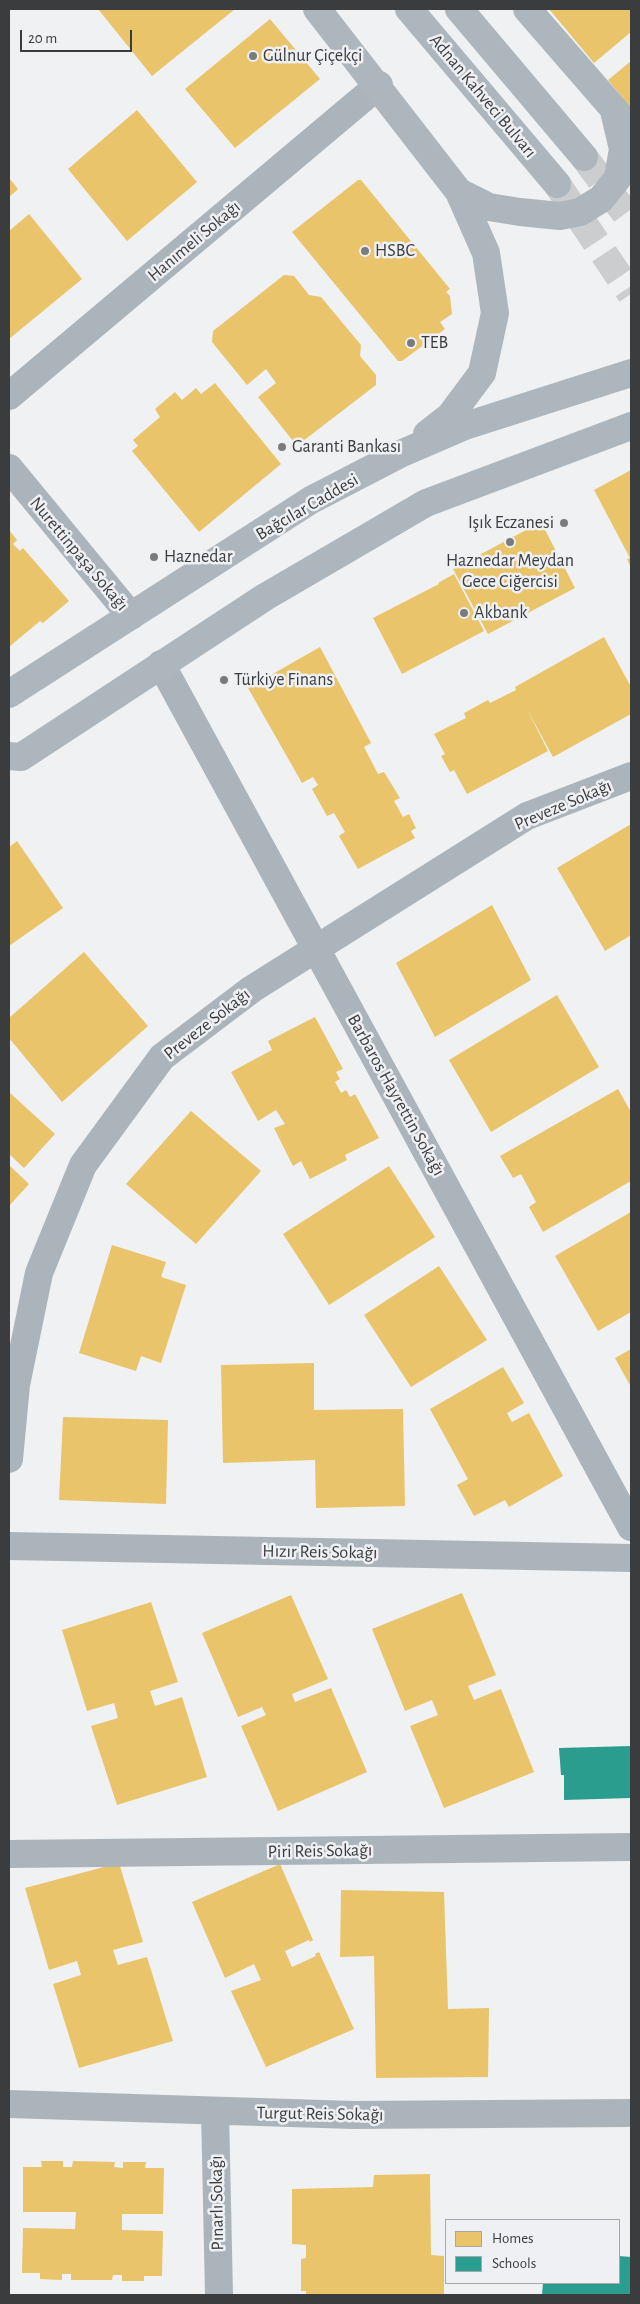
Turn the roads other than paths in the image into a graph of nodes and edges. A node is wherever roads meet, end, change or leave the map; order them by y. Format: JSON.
{"nodes":[{"id":1,"x":317,"y":9,"type":"edge"},
{"id":2,"x":409,"y":9,"type":"edge"},
{"id":3,"x":459,"y":9,"type":"edge"},
{"id":4,"x":527,"y":9,"type":"edge"},
{"id":5,"x":378,"y":85,"type":"junction"},
{"id":6,"x":623,"y":120,"type":"edge"},
{"id":7,"x":584,"y":156,"type":"tunnel mouth"},
{"id":8,"x":557,"y":184,"type":"tunnel mouth"},
{"id":9,"x":459,"y":192,"type":"junction"},
{"id":10,"x":631,"y":373,"type":"edge"},
{"id":11,"x":9,"y":396,"type":"edge"},
{"id":12,"x":631,"y":426,"type":"edge"},
{"id":13,"x":400,"y":454,"type":"junction"},
{"id":14,"x":9,"y":468,"type":"edge"},
{"id":15,"x":131,"y":616,"type":"junction"},
{"id":16,"x":161,"y":664,"type":"junction"},
{"id":17,"x":9,"y":694,"type":"edge"},
{"id":18,"x":13,"y":760,"type":"edge"},
{"id":19,"x":631,"y":776,"type":"edge"},
{"id":20,"x":317,"y":948,"type":"junction"},
{"id":21,"x":9,"y":1459,"type":"edge"},
{"id":22,"x":631,"y":1527,"type":"edge"},
{"id":23,"x":9,"y":1546,"type":"edge"},
{"id":24,"x":631,"y":1558,"type":"edge"},
{"id":25,"x":631,"y":1847,"type":"edge"},
{"id":26,"x":9,"y":1854,"type":"edge"},
{"id":27,"x":9,"y":2104,"type":"edge"},
{"id":28,"x":215,"y":2111,"type":"junction"},
{"id":29,"x":631,"y":2114,"type":"edge"},
{"id":30,"x":219,"y":2295,"type":"edge"}],
"edges":[{"from":1,"to":5,"type":"main road"},
{"from":2,"to":8,"type":"main road","name":"Adnan Kahveci Bulvarı"},
{"from":3,"to":7,"type":"main road"},
{"from":4,"to":6,"type":"main road"},
{"from":5,"to":9,"type":"main road"},
{"from":5,"to":11,"type":"street","name":"Hanımeli Sokağı"},
{"from":6,"to":9,"type":"main road"},
{"from":9,"to":13,"type":"main road"},
{"from":10,"to":13,"type":"main road","name":"Bağcılar Caddesi"},
{"from":12,"to":16,"type":"main road"},
{"from":13,"to":15,"type":"main road","name":"Bağcılar Caddesi"},
{"from":14,"to":15,"type":"street","name":"Nurettinpaşa Sokağı"},
{"from":15,"to":17,"type":"main road","name":"Bağcılar Caddesi"},
{"from":16,"to":18,"type":"main road"},
{"from":16,"to":20,"type":"street","name":"Barbaros Hayrettin Sokağı"},
{"from":19,"to":20,"type":"street","name":"Preveze Sokağı"},
{"from":20,"to":21,"type":"street","name":"Preveze Sokağı"},
{"from":20,"to":22,"type":"street","name":"Barbaros Hayrettin Sokağı"},
{"from":23,"to":24,"type":"street","name":"Hızır Reis Sokağı"},
{"from":25,"to":26,"type":"street","name":"Piri Reis Sokağı"},
{"from":27,"to":28,"type":"street","name":"Turgut Reis Sokağı"},
{"from":28,"to":29,"type":"street","name":"Turgut Reis Sokağı"},
{"from":28,"to":30,"type":"street","name":"Pınarlı Sokağı"}]}
